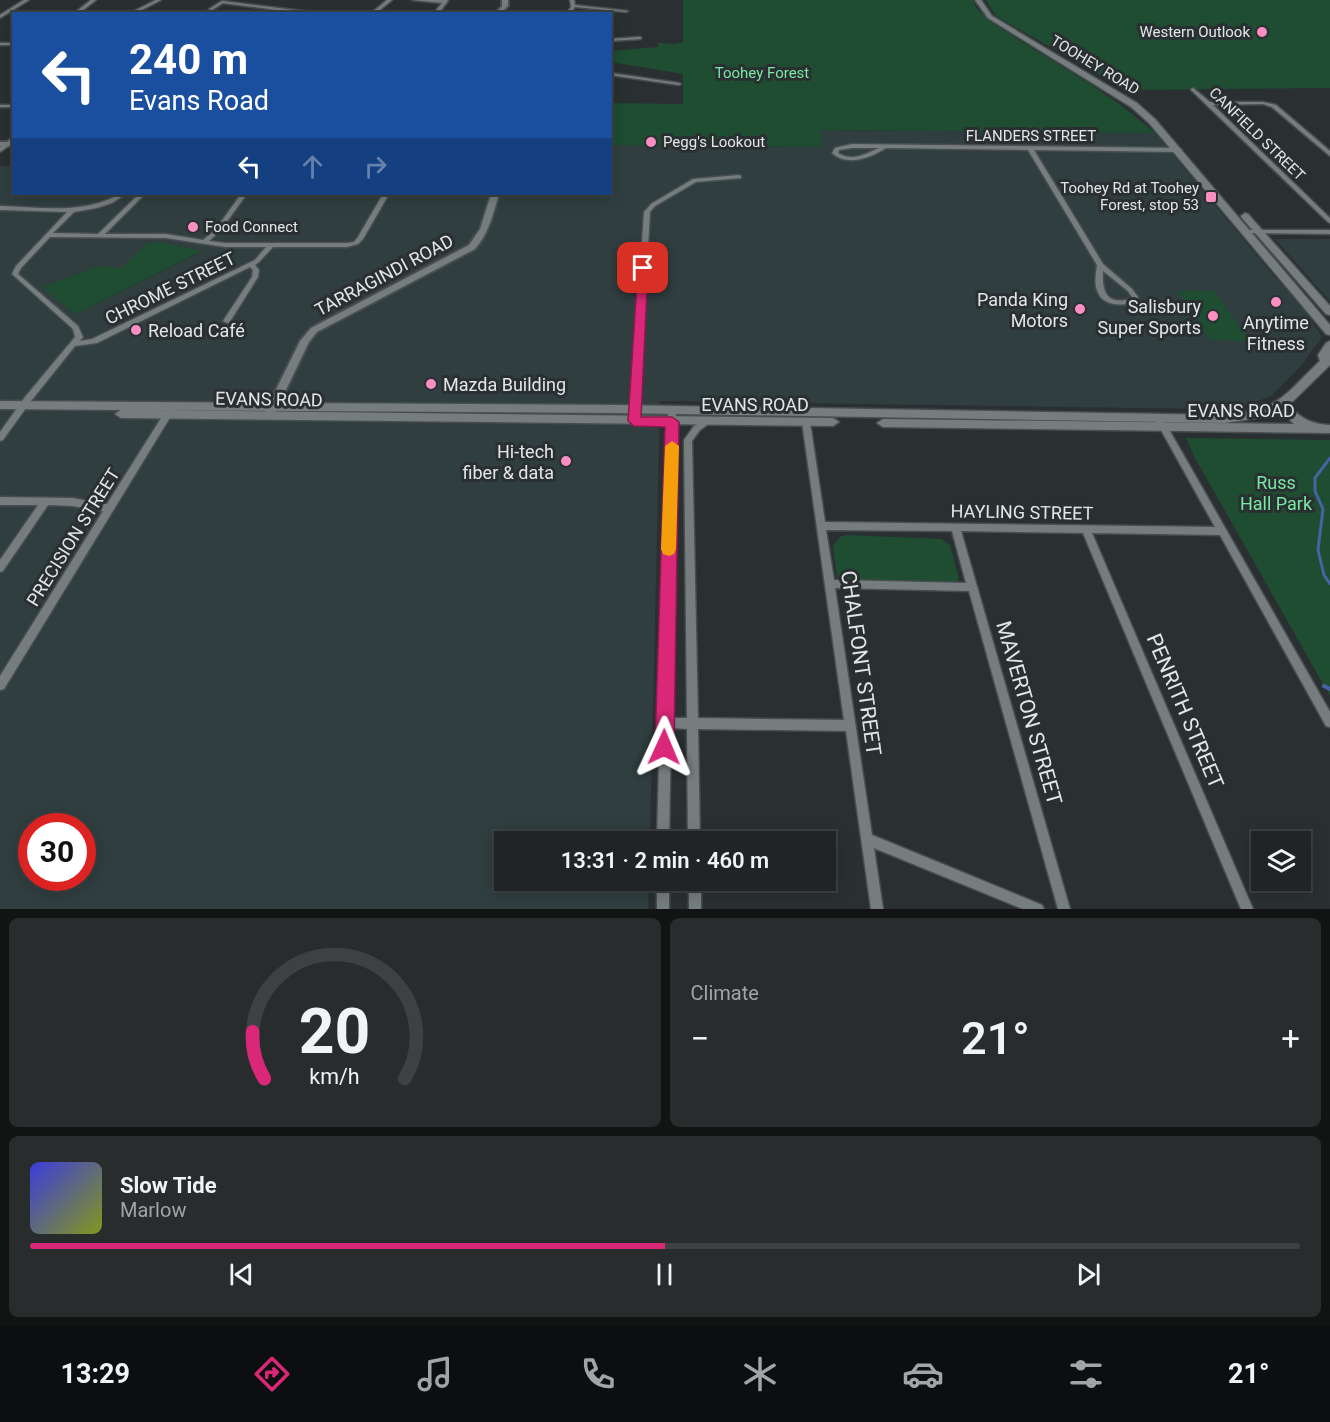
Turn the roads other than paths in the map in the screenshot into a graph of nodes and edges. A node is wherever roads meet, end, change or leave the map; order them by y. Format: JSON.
{"nodes":[{"id":1,"x":27,"y":0,"type":"edge"},
{"id":2,"x":94,"y":0,"type":"edge"},
{"id":3,"x":159,"y":0,"type":"edge"},
{"id":4,"x":390,"y":0,"type":"edge"},
{"id":5,"x":414,"y":0,"type":"edge"},
{"id":6,"x":572,"y":0,"type":"edge"},
{"id":7,"x":978,"y":0,"type":"edge"},
{"id":8,"x":221,"y":1,"type":"edge"},
{"id":9,"x":446,"y":1,"type":"edge"},
{"id":10,"x":573,"y":6,"type":"junction"},
{"id":11,"x":211,"y":9,"type":"dead end"},
{"id":12,"x":626,"y":11,"type":"dead end"},
{"id":13,"x":78,"y":12,"type":"edge"},
{"id":14,"x":134,"y":12,"type":"edge"},
{"id":15,"x":305,"y":12,"type":"edge"},
{"id":16,"x":375,"y":12,"type":"edge"},
{"id":17,"x":569,"y":12,"type":"edge"},
{"id":18,"x":0,"y":17,"type":"edge"},
{"id":19,"x":639,"y":38,"type":"dead end"},
{"id":20,"x":612,"y":40,"type":"edge"},
{"id":21,"x":612,"y":76,"type":"edge"},
{"id":22,"x":679,"y":86,"type":"dead end"},
{"id":23,"x":1194,"y":89,"type":"dead end"},
{"id":24,"x":1209,"y":104,"type":"junction"},
{"id":25,"x":7,"y":144,"type":"edge"},
{"id":26,"x":883,"y":148,"type":"junction"},
{"id":27,"x":1030,"y":148,"type":"junction"},
{"id":28,"x":0,"y":150,"type":"edge"},
{"id":29,"x":1179,"y":150,"type":"junction"},
{"id":30,"x":1330,"y":154,"type":"edge"},
{"id":31,"x":1190,"y":163,"type":"junction"},
{"id":32,"x":739,"y":177,"type":"dead end"},
{"id":33,"x":121,"y":195,"type":"edge"},
{"id":34,"x":141,"y":195,"type":"edge"},
{"id":35,"x":243,"y":195,"type":"edge"},
{"id":36,"x":385,"y":195,"type":"edge"},
{"id":37,"x":495,"y":195,"type":"edge"},
{"id":38,"x":0,"y":208,"type":"edge"},
{"id":39,"x":73,"y":209,"type":"junction"},
{"id":40,"x":1330,"y":221,"type":"edge"},
{"id":41,"x":1248,"y":232,"type":"junction"},
{"id":42,"x":1259,"y":232,"type":"junction"},
{"id":43,"x":1330,"y":232,"type":"edge"},
{"id":44,"x":48,"y":235,"type":"junction"},
{"id":45,"x":99,"y":236,"type":"junction"},
{"id":46,"x":205,"y":242,"type":"junction"},
{"id":47,"x":271,"y":245,"type":"junction"},
{"id":48,"x":251,"y":264,"type":"junction"},
{"id":49,"x":1100,"y":266,"type":"junction"},
{"id":50,"x":1330,"y":312,"type":"edge"},
{"id":51,"x":227,"y":321,"type":"dead end"},
{"id":52,"x":1330,"y":332,"type":"edge"},
{"id":53,"x":74,"y":344,"type":"junction"},
{"id":54,"x":1330,"y":345,"type":"edge"},
{"id":55,"x":1328,"y":359,"type":"edge"},
{"id":56,"x":0,"y":405,"type":"edge"},
{"id":57,"x":1283,"y":406,"type":"junction"},
{"id":58,"x":21,"y":409,"type":"junction"},
{"id":59,"x":170,"y":411,"type":"junction"},
{"id":60,"x":270,"y":412,"type":"junction"},
{"id":61,"x":0,"y":413,"type":"edge"},
{"id":62,"x":634,"y":415,"type":"junction"},
{"id":63,"x":672,"y":416,"type":"junction"},
{"id":64,"x":706,"y":422,"type":"junction"},
{"id":65,"x":806,"y":422,"type":"junction"},
{"id":66,"x":1161,"y":423,"type":"junction"},
{"id":67,"x":1313,"y":429,"type":"junction"},
{"id":68,"x":1330,"y":429,"type":"edge"},
{"id":69,"x":0,"y":438,"type":"edge"},
{"id":70,"x":0,"y":501,"type":"edge"},
{"id":71,"x":45,"y":502,"type":"junction"},
{"id":72,"x":110,"y":508,"type":"junction"},
{"id":73,"x":822,"y":526,"type":"junction"},
{"id":74,"x":955,"y":527,"type":"junction"},
{"id":75,"x":1086,"y":528,"type":"junction"},
{"id":76,"x":1222,"y":531,"type":"junction"},
{"id":77,"x":0,"y":568,"type":"edge"},
{"id":78,"x":830,"y":584,"type":"junction"},
{"id":79,"x":973,"y":587,"type":"junction"},
{"id":80,"x":0,"y":685,"type":"edge"},
{"id":81,"x":1330,"y":722,"type":"edge"},
{"id":82,"x":665,"y":723,"type":"junction"},
{"id":83,"x":693,"y":724,"type":"junction"},
{"id":84,"x":851,"y":726,"type":"junction"},
{"id":85,"x":663,"y":831,"type":"edge"},
{"id":86,"x":694,"y":831,"type":"edge"},
{"id":87,"x":867,"y":839,"type":"junction"},
{"id":88,"x":663,"y":891,"type":"edge"},
{"id":89,"x":695,"y":891,"type":"edge"},
{"id":90,"x":663,"y":909,"type":"edge"},
{"id":91,"x":695,"y":909,"type":"edge"},
{"id":92,"x":877,"y":909,"type":"edge"},
{"id":93,"x":1038,"y":909,"type":"edge"},
{"id":94,"x":1064,"y":909,"type":"edge"},
{"id":95,"x":1247,"y":909,"type":"edge"}],
"edges":[{"from":1,"to":18,"type":"street"},
{"from":2,"to":13,"type":"street"},
{"from":3,"to":14,"type":"street"},
{"from":4,"to":16,"type":"street"},
{"from":5,"to":9,"type":"street"},
{"from":6,"to":10,"type":"street"},
{"from":7,"to":29,"type":"main road","name":"TOOHEY ROAD"},
{"from":8,"to":11,"type":"street"},
{"from":8,"to":15,"type":"street"},
{"from":10,"to":12,"type":"street"},
{"from":10,"to":17,"type":"street"},
{"from":19,"to":20,"type":"street"},
{"from":21,"to":22,"type":"street"},
{"from":23,"to":24,"type":"street","name":"CANFIELD STREET"},
{"from":24,"to":30,"type":"street"},
{"from":24,"to":40,"type":"street","name":"CANFIELD STREET"},
{"from":25,"to":28,"type":"street"},
{"from":26,"to":26,"type":"street","name":"FLANDERS STREET"},
{"from":26,"to":27,"type":"street","name":"FLANDERS STREET"},
{"from":27,"to":29,"type":"street","name":"FLANDERS STREET"},
{"from":27,"to":49,"type":"street"},
{"from":29,"to":31,"type":"main road","name":"TOOHEY ROAD"},
{"from":31,"to":41,"type":"main road","name":"TOOHEY ROAD"},
{"from":31,"to":42,"type":"main road","name":"TOOHEY ROAD"},
{"from":32,"to":62,"type":"street"},
{"from":33,"to":39,"type":"street"},
{"from":34,"to":45,"type":"street"},
{"from":35,"to":46,"type":"street"},
{"from":36,"to":47,"type":"street"},
{"from":37,"to":60,"type":"street","name":"TARRAGINDI ROAD"},
{"from":38,"to":39,"type":"street"},
{"from":39,"to":44,"type":"street"},
{"from":41,"to":42,"type":"street"},
{"from":41,"to":52,"type":"main road","name":"TOOHEY ROAD"},
{"from":42,"to":43,"type":"street"},
{"from":42,"to":50,"type":"main road","name":"TOOHEY ROAD"},
{"from":44,"to":45,"type":"street"},
{"from":44,"to":53,"type":"street"},
{"from":45,"to":46,"type":"street"},
{"from":46,"to":47,"type":"street"},
{"from":47,"to":48,"type":"street","name":"CHROME STREET"},
{"from":48,"to":51,"type":"street"},
{"from":48,"to":53,"type":"street","name":"CHROME STREET"},
{"from":49,"to":49,"type":"street"},
{"from":53,"to":58,"type":"street"},
{"from":54,"to":55,"type":"main road"},
{"from":55,"to":57,"type":"main road"},
{"from":56,"to":58,"type":"main road","name":"EVANS ROAD"},
{"from":57,"to":66,"type":"main road","name":"EVANS ROAD"},
{"from":57,"to":67,"type":"main road"},
{"from":58,"to":59,"type":"main road","name":"EVANS ROAD"},
{"from":58,"to":61,"type":"main road","name":"EVANS ROAD"},
{"from":58,"to":69,"type":"street"},
{"from":59,"to":60,"type":"main road","name":"EVANS ROAD"},
{"from":59,"to":72,"type":"street","name":"PRECISION STREET"},
{"from":60,"to":62,"type":"main road","name":"EVANS ROAD"},
{"from":62,"to":63,"type":"main road","name":"EVANS ROAD"},
{"from":63,"to":64,"type":"main road","name":"EVANS ROAD"},
{"from":63,"to":66,"type":"main road","name":"EVANS ROAD"},
{"from":63,"to":82,"type":"street"},
{"from":64,"to":65,"type":"main road","name":"EVANS ROAD"},
{"from":64,"to":83,"type":"street"},
{"from":65,"to":66,"type":"main road","name":"EVANS ROAD"},
{"from":65,"to":73,"type":"street","name":"CHALFONT STREET"},
{"from":66,"to":67,"type":"main road","name":"EVANS ROAD"},
{"from":66,"to":76,"type":"street"},
{"from":67,"to":68,"type":"main road","name":"EVANS ROAD"},
{"from":70,"to":71,"type":"street"},
{"from":71,"to":72,"type":"street"},
{"from":71,"to":77,"type":"street"},
{"from":72,"to":80,"type":"street","name":"PRECISION STREET"},
{"from":73,"to":74,"type":"street","name":"HAYLING STREET"},
{"from":73,"to":78,"type":"street","name":"CHALFONT STREET"},
{"from":74,"to":75,"type":"street","name":"HAYLING STREET"},
{"from":74,"to":79,"type":"street","name":"MAVERTON STREET"},
{"from":75,"to":76,"type":"street","name":"HAYLING STREET"},
{"from":75,"to":95,"type":"street","name":"PENRITH STREET"},
{"from":76,"to":81,"type":"street"},
{"from":78,"to":79,"type":"street"},
{"from":78,"to":84,"type":"street","name":"CHALFONT STREET"},
{"from":79,"to":94,"type":"street","name":"MAVERTON STREET"},
{"from":82,"to":83,"type":"street"},
{"from":82,"to":85,"type":"street"},
{"from":83,"to":84,"type":"street"},
{"from":83,"to":86,"type":"street"},
{"from":84,"to":87,"type":"street","name":"CHALFONT STREET"},
{"from":87,"to":92,"type":"street","name":"CHALFONT STREET"},
{"from":87,"to":93,"type":"street"},
{"from":88,"to":90,"type":"street"},
{"from":89,"to":91,"type":"street"}]}
